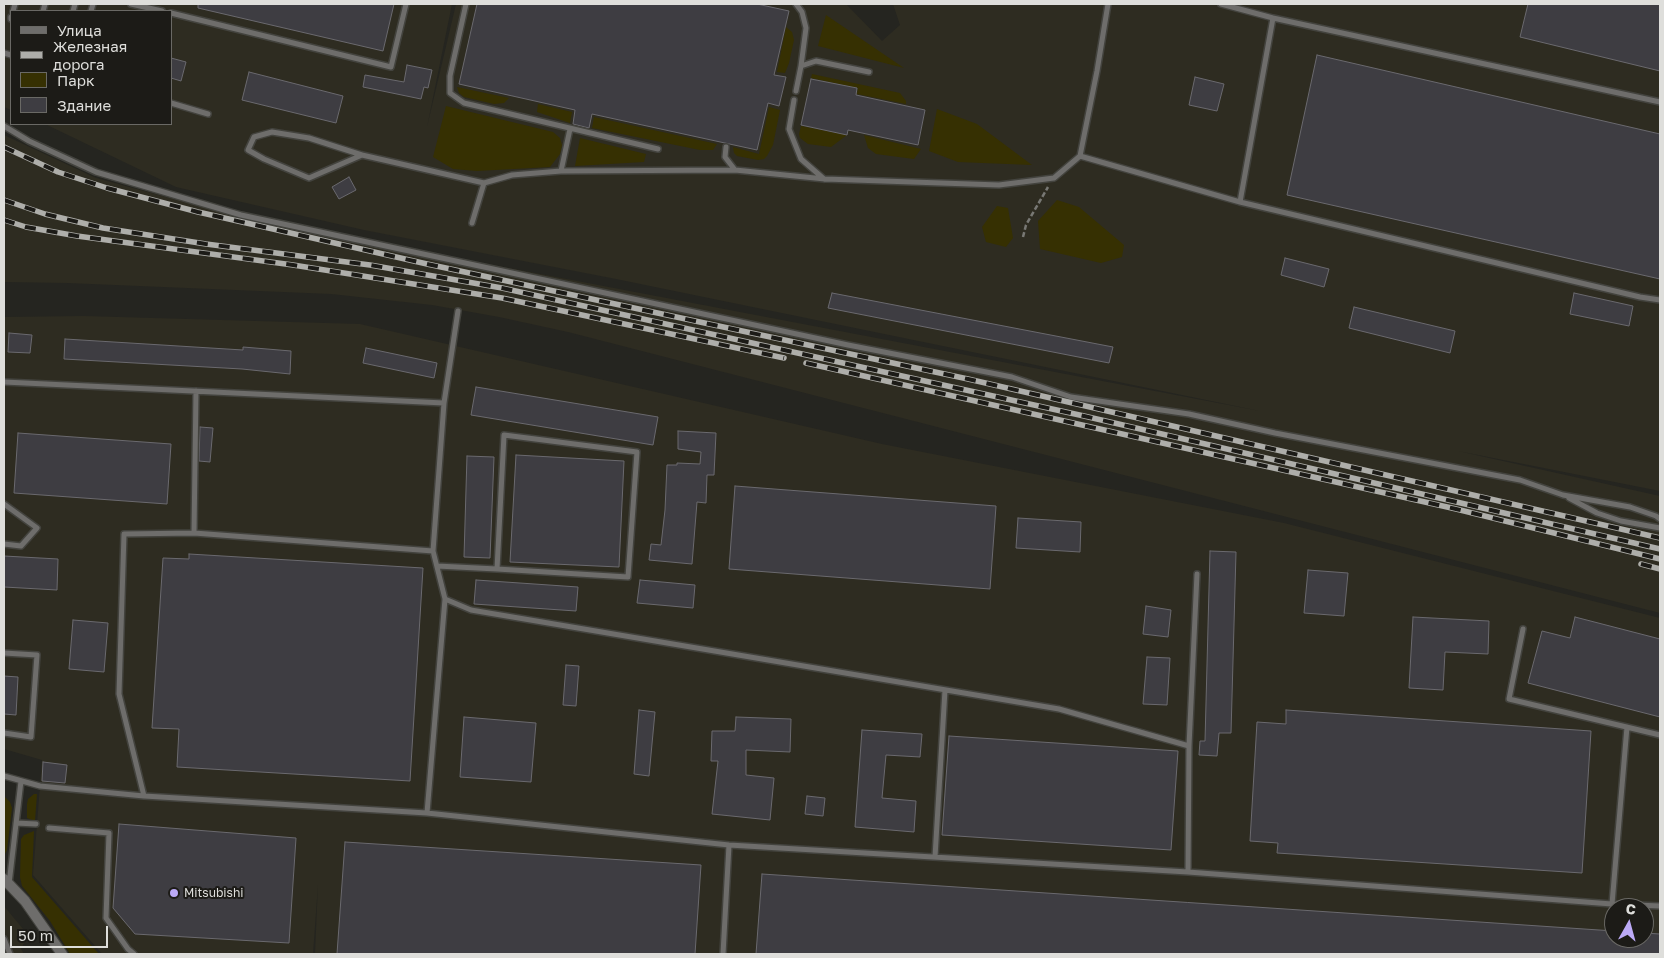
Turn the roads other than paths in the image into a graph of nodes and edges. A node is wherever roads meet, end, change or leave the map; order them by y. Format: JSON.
{"nodes":[{"id":1,"x":131,"y":4,"type":"edge"},
{"id":2,"x":406,"y":4,"type":"edge"},
{"id":3,"x":466,"y":4,"type":"edge"},
{"id":4,"x":796,"y":4,"type":"edge"},
{"id":5,"x":1108,"y":4,"type":"edge"},
{"id":6,"x":1221,"y":4,"type":"edge"},
{"id":7,"x":158,"y":10,"type":"edge"},
{"id":8,"x":172,"y":14,"type":"edge"},
{"id":9,"x":1272,"y":18,"type":"junction"},
{"id":10,"x":801,"y":66,"type":"junction"},
{"id":11,"x":869,"y":72,"type":"dead end"},
{"id":12,"x":796,"y":91,"type":"dead end"},
{"id":13,"x":794,"y":100,"type":"dead end"},
{"id":14,"x":1660,"y":102,"type":"edge"},
{"id":15,"x":172,"y":103,"type":"edge"},
{"id":16,"x":208,"y":114,"type":"dead end"},
{"id":17,"x":4,"y":126,"type":"edge"},
{"id":18,"x":570,"y":130,"type":"junction"},
{"id":19,"x":726,"y":147,"type":"dead end"},
{"id":20,"x":658,"y":149,"type":"dead end"},
{"id":21,"x":362,"y":155,"type":"junction"},
{"id":22,"x":1080,"y":156,"type":"junction"},
{"id":23,"x":735,"y":170,"type":"junction"},
{"id":24,"x":561,"y":171,"type":"junction"},
{"id":25,"x":824,"y":179,"type":"junction"},
{"id":26,"x":484,"y":183,"type":"junction"},
{"id":27,"x":1240,"y":202,"type":"junction"},
{"id":28,"x":472,"y":223,"type":"dead end"},
{"id":29,"x":1660,"y":300,"type":"edge"},
{"id":30,"x":458,"y":311,"type":"dead end"},
{"id":31,"x":4,"y":382,"type":"edge"},
{"id":32,"x":196,"y":391,"type":"junction"},
{"id":33,"x":444,"y":403,"type":"junction"},
{"id":34,"x":1563,"y":496,"type":"junction"},
{"id":35,"x":4,"y":504,"type":"edge"},
{"id":36,"x":1660,"y":519,"type":"edge"},
{"id":37,"x":1660,"y":528,"type":"edge"},
{"id":38,"x":194,"y":533,"type":"junction"},
{"id":39,"x":4,"y":544,"type":"edge"},
{"id":40,"x":433,"y":551,"type":"junction"},
{"id":41,"x":437,"y":566,"type":"junction"},
{"id":42,"x":498,"y":569,"type":"junction"},
{"id":43,"x":1197,"y":574,"type":"dead end"},
{"id":44,"x":445,"y":599,"type":"junction"},
{"id":45,"x":1523,"y":629,"type":"dead end"},
{"id":46,"x":4,"y":652,"type":"edge"},
{"id":47,"x":945,"y":690,"type":"junction"},
{"id":48,"x":1627,"y":728,"type":"junction"},
{"id":49,"x":4,"y":733,"type":"edge"},
{"id":50,"x":1660,"y":736,"type":"edge"},
{"id":51,"x":1189,"y":746,"type":"junction"},
{"id":52,"x":4,"y":776,"type":"edge"},
{"id":53,"x":21,"y":781,"type":"junction"},
{"id":54,"x":144,"y":796,"type":"junction"},
{"id":55,"x":426,"y":814,"type":"junction"},
{"id":56,"x":16,"y":823,"type":"junction"},
{"id":57,"x":36,"y":824,"type":"dead end"},
{"id":58,"x":49,"y":828,"type":"dead end"},
{"id":59,"x":729,"y":845,"type":"junction"},
{"id":60,"x":935,"y":857,"type":"junction"},
{"id":61,"x":1188,"y":872,"type":"junction"},
{"id":62,"x":6,"y":882,"type":"edge"},
{"id":63,"x":1613,"y":898,"type":"edge"},
{"id":64,"x":1604,"y":903,"type":"edge"},
{"id":65,"x":4,"y":939,"type":"edge"},
{"id":66,"x":128,"y":949,"type":"junction"},
{"id":67,"x":10,"y":954,"type":"edge"},
{"id":68,"x":62,"y":954,"type":"edge"},
{"id":69,"x":123,"y":954,"type":"edge"},
{"id":70,"x":134,"y":954,"type":"edge"},
{"id":71,"x":723,"y":954,"type":"edge"}],
"edges":[{"from":1,"to":7,"type":"lane"},
{"from":2,"to":8,"type":"lane"},
{"from":3,"to":18,"type":"lane"},
{"from":4,"to":10,"type":"lane"},
{"from":5,"to":22,"type":"lane"},
{"from":6,"to":9,"type":"lane"},
{"from":9,"to":14,"type":"lane"},
{"from":9,"to":27,"type":"lane"},
{"from":10,"to":11,"type":"lane"},
{"from":10,"to":12,"type":"lane"},
{"from":13,"to":25,"type":"lane"},
{"from":15,"to":16,"type":"lane"},
{"from":17,"to":34,"type":"lane"},
{"from":18,"to":20,"type":"lane"},
{"from":18,"to":24,"type":"lane"},
{"from":19,"to":23,"type":"lane"},
{"from":21,"to":21,"type":"lane"},
{"from":21,"to":26,"type":"lane"},
{"from":22,"to":25,"type":"lane"},
{"from":22,"to":27,"type":"lane"},
{"from":23,"to":24,"type":"lane"},
{"from":23,"to":25,"type":"lane"},
{"from":24,"to":26,"type":"lane"},
{"from":26,"to":28,"type":"lane"},
{"from":27,"to":29,"type":"lane"},
{"from":30,"to":33,"type":"lane"},
{"from":31,"to":32,"type":"lane"},
{"from":32,"to":33,"type":"lane"},
{"from":32,"to":38,"type":"lane"},
{"from":33,"to":40,"type":"lane"},
{"from":34,"to":36,"type":"lane"},
{"from":34,"to":37,"type":"lane"},
{"from":35,"to":39,"type":"lane"},
{"from":38,"to":40,"type":"lane"},
{"from":38,"to":54,"type":"lane"},
{"from":40,"to":41,"type":"lane"},
{"from":41,"to":42,"type":"lane"},
{"from":41,"to":44,"type":"lane"},
{"from":42,"to":42,"type":"lane"},
{"from":43,"to":51,"type":"lane"},
{"from":44,"to":47,"type":"lane"},
{"from":44,"to":55,"type":"lane"},
{"from":45,"to":48,"type":"lane"},
{"from":46,"to":49,"type":"lane"},
{"from":47,"to":51,"type":"lane"},
{"from":47,"to":60,"type":"lane"},
{"from":48,"to":50,"type":"lane"},
{"from":48,"to":63,"type":"lane"},
{"from":51,"to":61,"type":"lane"},
{"from":52,"to":53,"type":"lane"},
{"from":53,"to":54,"type":"lane"},
{"from":53,"to":56,"type":"lane"},
{"from":54,"to":55,"type":"lane"},
{"from":55,"to":59,"type":"lane"},
{"from":56,"to":57,"type":"lane"},
{"from":56,"to":62,"type":"lane"},
{"from":58,"to":66,"type":"lane"},
{"from":59,"to":60,"type":"lane"},
{"from":59,"to":71,"type":"lane"},
{"from":60,"to":61,"type":"lane"},
{"from":61,"to":64,"type":"lane"},
{"from":62,"to":68,"type":"street"},
{"from":65,"to":67,"type":"lane"},
{"from":66,"to":69,"type":"lane"},
{"from":66,"to":70,"type":"lane"}]}
